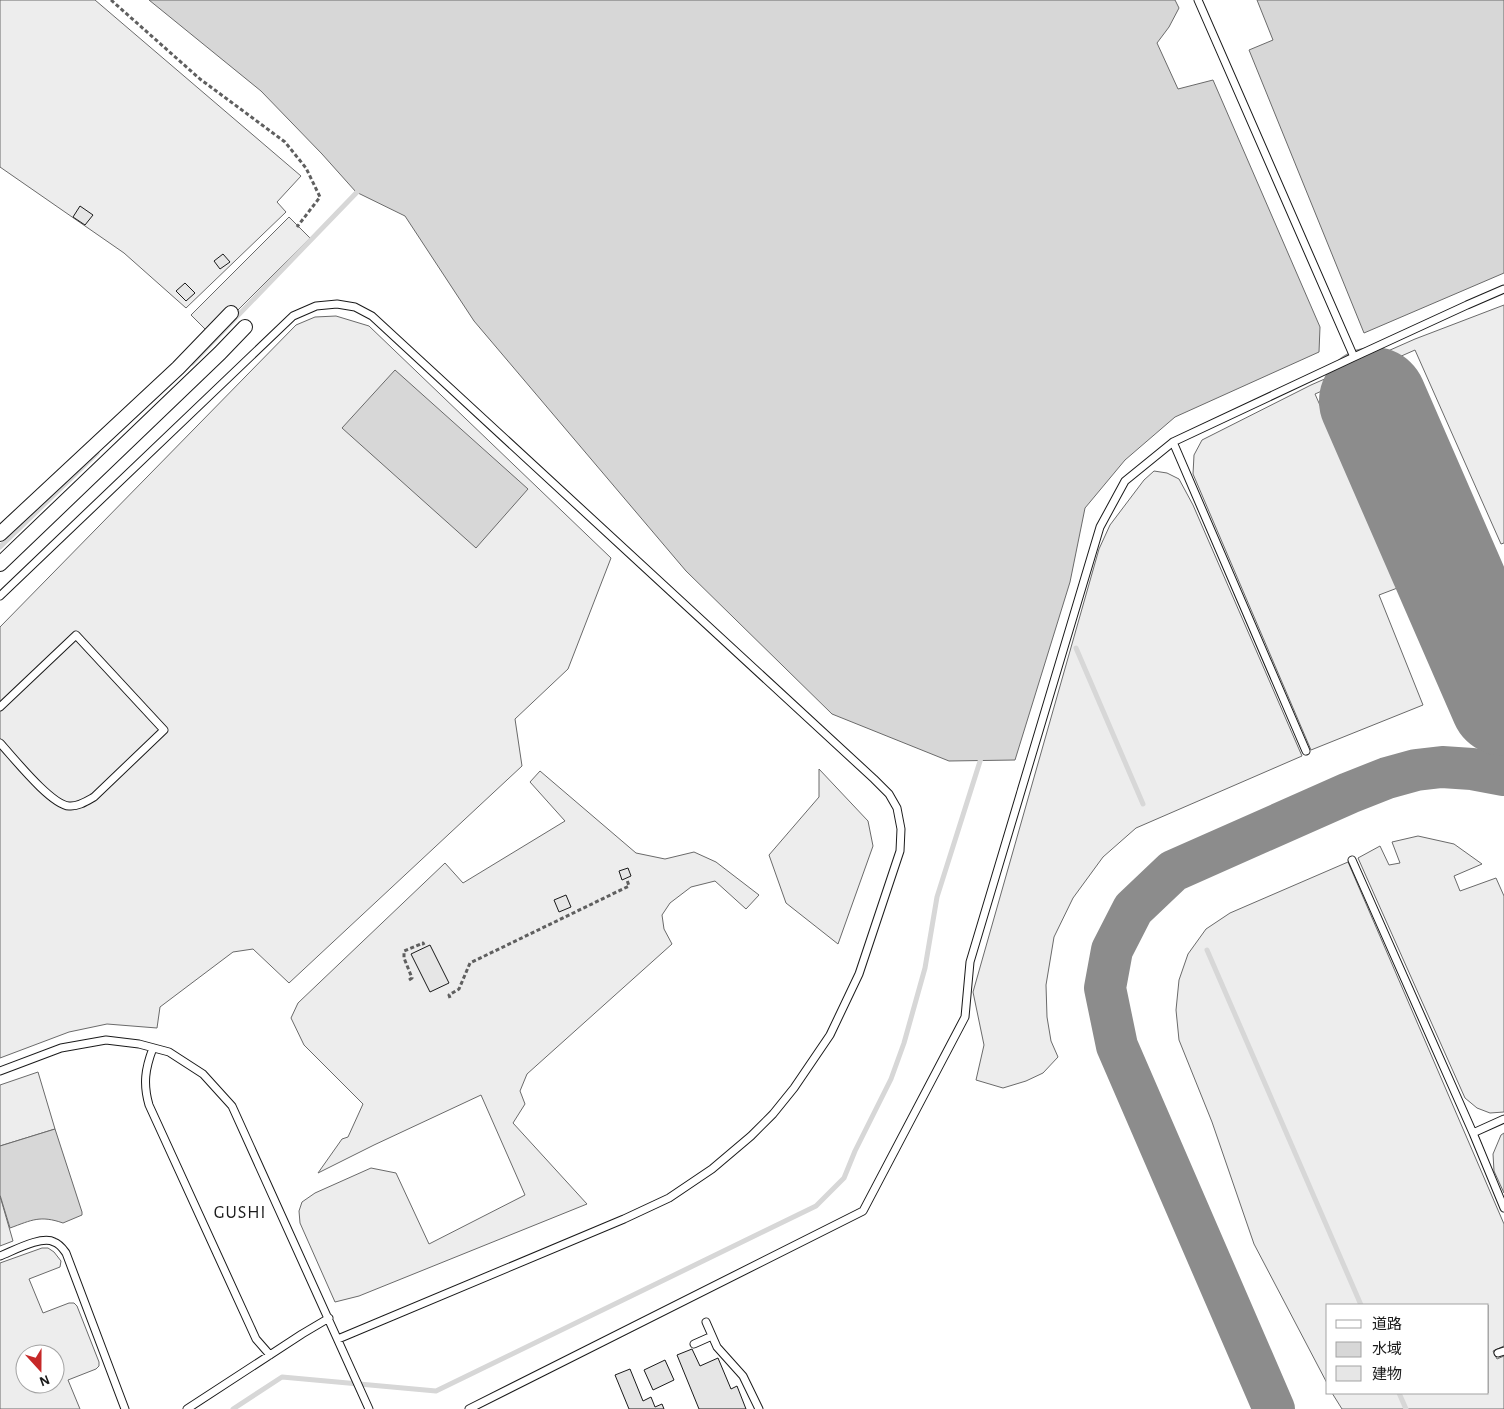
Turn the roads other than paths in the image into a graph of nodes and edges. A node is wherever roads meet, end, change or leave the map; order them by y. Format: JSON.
{"nodes":[{"id":1,"x":1198,"y":0,"type":"edge"},
{"id":2,"x":1504,"y":289,"type":"edge"},
{"id":3,"x":231,"y":313,"type":"dead end"},
{"id":4,"x":245,"y":327,"type":"dead end"},
{"id":5,"x":1354,"y":357,"type":"junction"},
{"id":6,"x":1173,"y":442,"type":"junction"},
{"id":7,"x":0,"y":534,"type":"edge"},
{"id":8,"x":0,"y":564,"type":"edge"},
{"id":9,"x":0,"y":596,"type":"edge"},
{"id":10,"x":0,"y":707,"type":"edge"},
{"id":11,"x":0,"y":743,"type":"edge"},
{"id":12,"x":1306,"y":751,"type":"dead end"},
{"id":13,"x":1352,"y":860,"type":"dead end"},
{"id":14,"x":154,"y":1048,"type":"junction"},
{"id":15,"x":0,"y":1071,"type":"edge"},
{"id":16,"x":1504,"y":1119,"type":"edge"},
{"id":17,"x":1473,"y":1133,"type":"junction"},
{"id":18,"x":1504,"y":1208,"type":"edge"},
{"id":19,"x":0,"y":1256,"type":"edge"},
{"id":20,"x":328,"y":1318,"type":"junction"},
{"id":21,"x":706,"y":1322,"type":"dead end"},
{"id":22,"x":712,"y":1336,"type":"junction"},
{"id":23,"x":338,"y":1339,"type":"junction"},
{"id":24,"x":694,"y":1344,"type":"dead end"},
{"id":25,"x":270,"y":1355,"type":"junction"},
{"id":26,"x":368,"y":1407,"type":"edge"},
{"id":27,"x":125,"y":1409,"type":"edge"},
{"id":28,"x":187,"y":1409,"type":"edge"},
{"id":29,"x":469,"y":1409,"type":"edge"},
{"id":30,"x":759,"y":1409,"type":"edge"}],
"edges":[{"from":1,"to":5,"type":"lane"},
{"from":2,"to":5,"type":"lane"},
{"from":3,"to":7,"type":"street"},
{"from":4,"to":8,"type":"street"},
{"from":5,"to":6,"type":"lane"},
{"from":6,"to":12,"type":"lane"},
{"from":6,"to":29,"type":"lane"},
{"from":9,"to":23,"type":"lane"},
{"from":10,"to":11,"type":"lane"},
{"from":13,"to":17,"type":"lane"},
{"from":14,"to":15,"type":"lane"},
{"from":14,"to":20,"type":"lane"},
{"from":14,"to":25,"type":"lane"},
{"from":16,"to":17,"type":"lane"},
{"from":17,"to":18,"type":"lane"},
{"from":19,"to":27,"type":"lane"},
{"from":20,"to":23,"type":"lane"},
{"from":20,"to":25,"type":"lane"},
{"from":21,"to":22,"type":"lane"},
{"from":22,"to":24,"type":"lane"},
{"from":22,"to":30,"type":"lane"},
{"from":23,"to":26,"type":"lane"},
{"from":25,"to":28,"type":"lane"}]}
